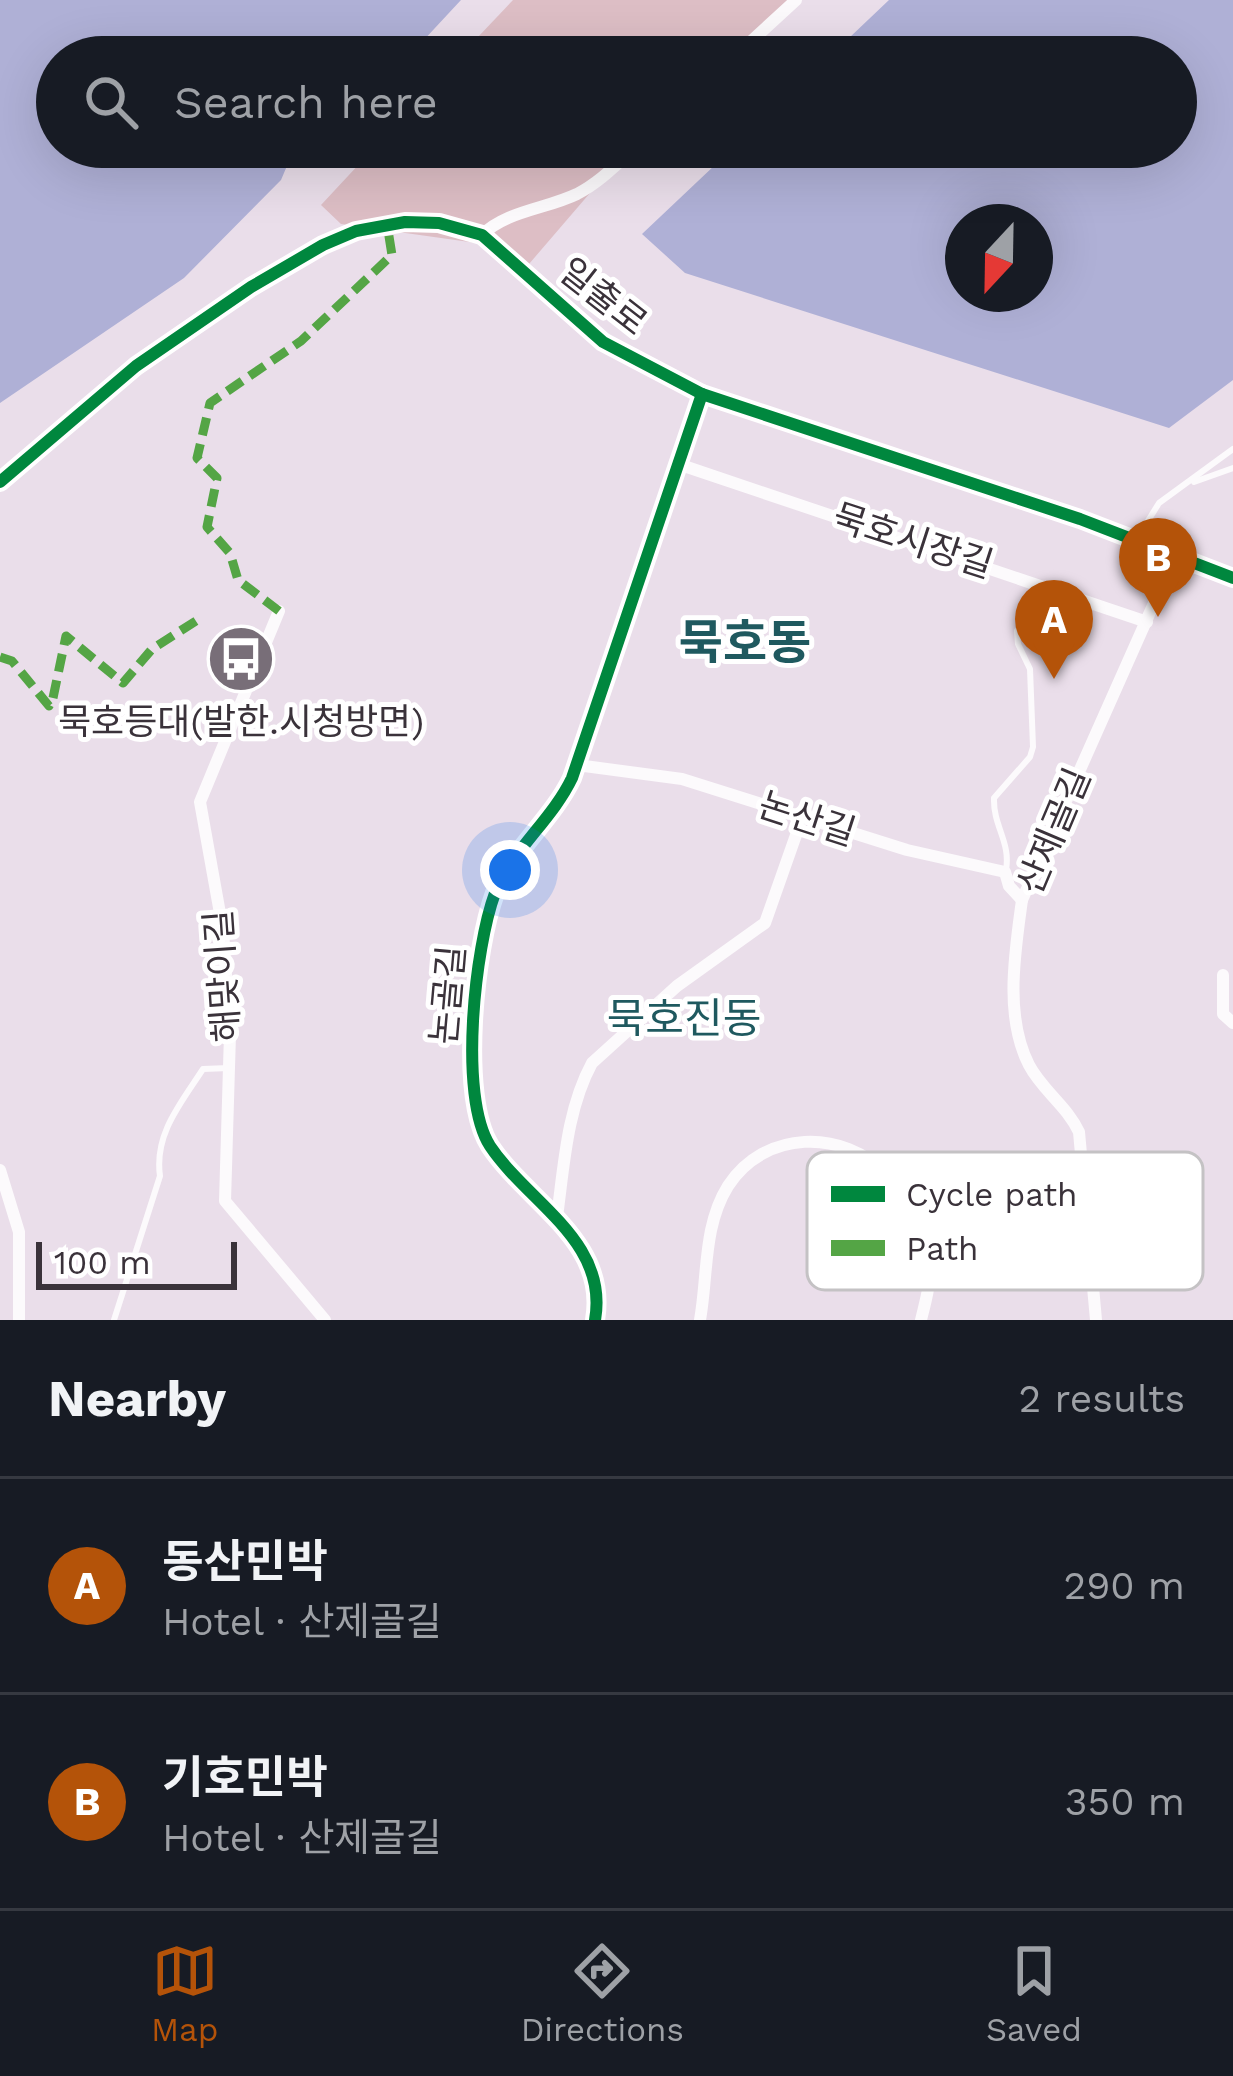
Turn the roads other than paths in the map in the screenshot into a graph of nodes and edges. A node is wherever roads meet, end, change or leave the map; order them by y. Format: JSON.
{"nodes":[{"id":1,"x":796,"y":0,"type":"edge"},
{"id":2,"x":757,"y":36,"type":"edge"},
{"id":3,"x":613,"y":168,"type":"edge"},
{"id":4,"x":482,"y":235,"type":"junction"},
{"id":5,"x":702,"y":394,"type":"junction"},
{"id":6,"x":1233,"y":449,"type":"edge"},
{"id":7,"x":678,"y":464,"type":"junction"},
{"id":8,"x":1233,"y":468,"type":"edge"},
{"id":9,"x":0,"y":482,"type":"edge"},
{"id":10,"x":1184,"y":485,"type":"junction"},
{"id":11,"x":1136,"y":540,"type":"junction"},
{"id":12,"x":1175,"y":556,"type":"junction"},
{"id":13,"x":1233,"y":578,"type":"edge"},
{"id":14,"x":279,"y":611,"type":"dead end"},
{"id":15,"x":1147,"y":622,"type":"junction"},
{"id":16,"x":1017,"y":631,"type":"dead end"},
{"id":17,"x":577,"y":765,"type":"junction"},
{"id":18,"x":802,"y":818,"type":"junction"},
{"id":19,"x":1005,"y":872,"type":"junction"},
{"id":20,"x":1022,"y":900,"type":"junction"},
{"id":21,"x":1223,"y":975,"type":"dead end"},
{"id":22,"x":1233,"y":1023,"type":"edge"},
{"id":23,"x":229,"y":1069,"type":"junction"},
{"id":24,"x":853,"y":1152,"type":"edge"},
{"id":25,"x":1081,"y":1152,"type":"edge"},
{"id":26,"x":0,"y":1170,"type":"edge"},
{"id":27,"x":6,"y":1212,"type":"edge"},
{"id":28,"x":557,"y":1216,"type":"junction"},
{"id":29,"x":925,"y":1290,"type":"edge"},
{"id":30,"x":1093,"y":1290,"type":"edge"},
{"id":31,"x":19,"y":1320,"type":"edge"},
{"id":32,"x":114,"y":1320,"type":"edge"},
{"id":33,"x":326,"y":1320,"type":"edge"},
{"id":34,"x":595,"y":1320,"type":"edge"},
{"id":35,"x":700,"y":1320,"type":"edge"},
{"id":36,"x":921,"y":1320,"type":"edge"},
{"id":37,"x":1096,"y":1320,"type":"edge"}],
"edges":[{"from":1,"to":2,"type":"street"},
{"from":3,"to":4,"type":"street"},
{"from":4,"to":5,"type":"street","name":"일출로"},
{"from":4,"to":9,"type":"street","name":"일출로"},
{"from":5,"to":7,"type":"street","name":"논골길"},
{"from":5,"to":11,"type":"street","name":"일출로"},
{"from":6,"to":10,"type":"lane"},
{"from":7,"to":15,"type":"street","name":"묵호시장길"},
{"from":7,"to":17,"type":"street","name":"논골길"},
{"from":8,"to":10,"type":"lane"},
{"from":10,"to":11,"type":"lane"},
{"from":11,"to":12,"type":"street","name":"일출로"},
{"from":12,"to":13,"type":"street","name":"일출로"},
{"from":12,"to":15,"type":"street","name":"산제골길"},
{"from":14,"to":23,"type":"street","name":"해맞이길"},
{"from":15,"to":20,"type":"street","name":"산제골길"},
{"from":16,"to":19,"type":"lane"},
{"from":17,"to":18,"type":"street","name":"논산길"},
{"from":17,"to":28,"type":"street","name":"논골길"},
{"from":18,"to":19,"type":"street","name":"논산길"},
{"from":18,"to":28,"type":"street"},
{"from":19,"to":20,"type":"street"},
{"from":20,"to":25,"type":"street","name":"산제골길"},
{"from":21,"to":22,"type":"street"},
{"from":23,"to":32,"type":"lane"},
{"from":23,"to":33,"type":"street","name":"해맞이길"},
{"from":24,"to":35,"type":"street"},
{"from":26,"to":27,"type":"street"},
{"from":27,"to":31,"type":"street"},
{"from":28,"to":34,"type":"street","name":"논골길"},
{"from":29,"to":36,"type":"street"},
{"from":30,"to":37,"type":"street","name":"산제골길"}]}
